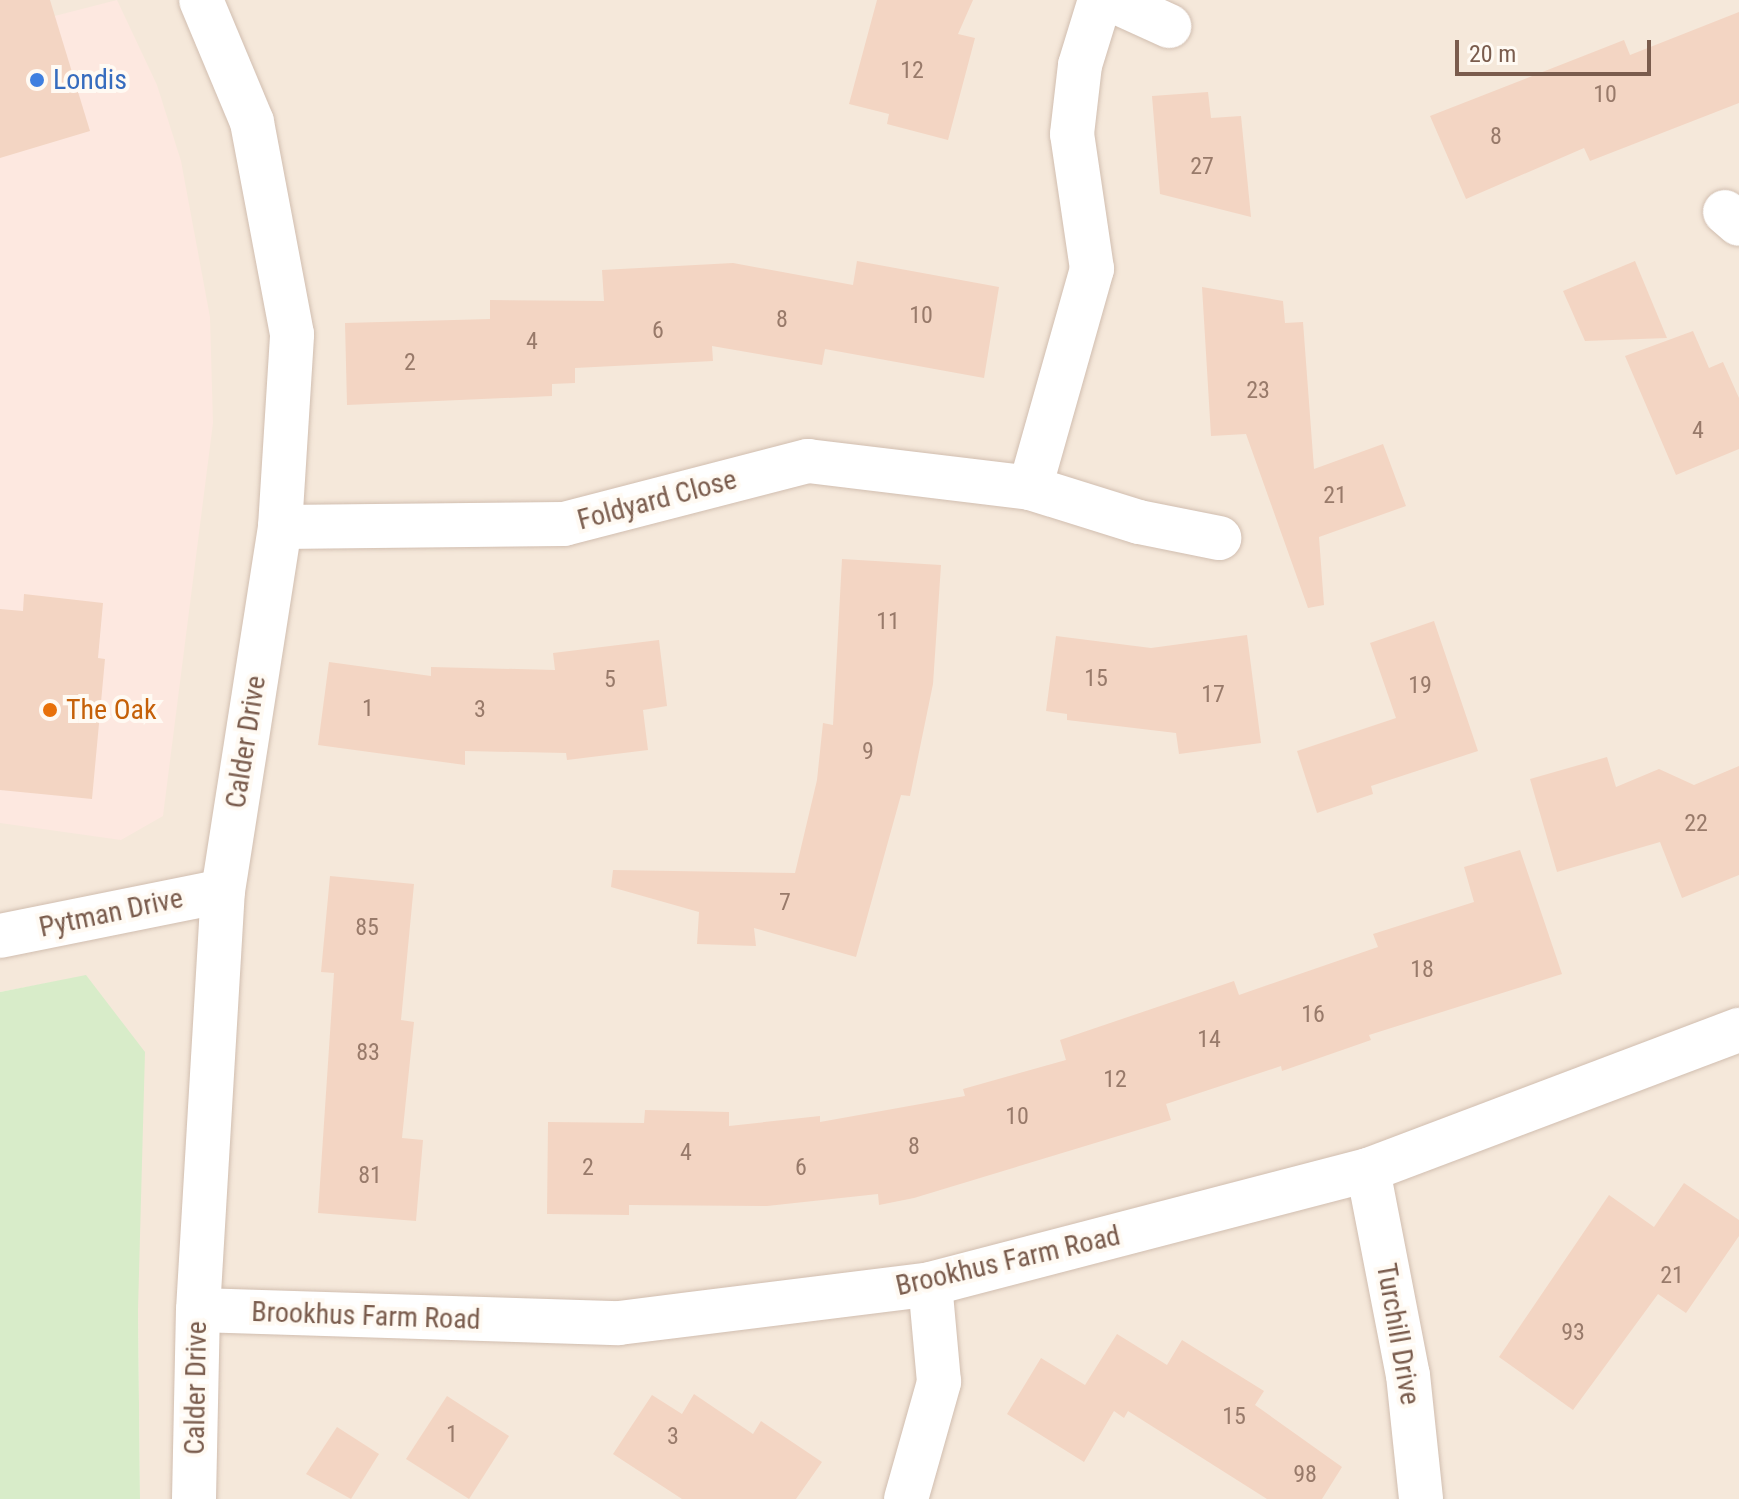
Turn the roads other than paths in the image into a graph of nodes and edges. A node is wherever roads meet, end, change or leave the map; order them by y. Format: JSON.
{"nodes":[{"id":1,"x":201,"y":0,"type":"edge"},
{"id":2,"x":1100,"y":0,"type":"edge"},
{"id":3,"x":1112,"y":0,"type":"edge"},
{"id":4,"x":1169,"y":26,"type":"dead end"},
{"id":5,"x":1030,"y":488,"type":"junction"},
{"id":6,"x":280,"y":527,"type":"junction"},
{"id":7,"x":1219,"y":538,"type":"dead end"},
{"id":8,"x":223,"y":891,"type":"junction"},
{"id":9,"x":0,"y":936,"type":"edge"},
{"id":10,"x":1739,"y":1030,"type":"edge"},
{"id":11,"x":1368,"y":1170,"type":"junction"},
{"id":12,"x":930,"y":1284,"type":"junction"},
{"id":13,"x":198,"y":1310,"type":"junction"},
{"id":14,"x":194,"y":1499,"type":"edge"},
{"id":15,"x":906,"y":1499,"type":"edge"},
{"id":16,"x":1421,"y":1499,"type":"edge"}],
"edges":[{"from":1,"to":6,"type":"street","name":"Calder Drive"},
{"from":2,"to":5,"type":"street"},
{"from":3,"to":4,"type":"street"},
{"from":5,"to":6,"type":"street","name":"Foldyard Close"},
{"from":5,"to":7,"type":"street","name":"Foldyard Close"},
{"from":6,"to":8,"type":"street","name":"Calder Drive"},
{"from":8,"to":9,"type":"street","name":"Pytman Drive"},
{"from":8,"to":13,"type":"street","name":"Calder Drive"},
{"from":10,"to":11,"type":"street","name":"Brookhus Farm Road"},
{"from":11,"to":12,"type":"street","name":"Brookhus Farm Road"},
{"from":11,"to":16,"type":"street","name":"Turchill Drive"},
{"from":12,"to":13,"type":"street","name":"Brookhus Farm Road"},
{"from":12,"to":15,"type":"street"},
{"from":13,"to":14,"type":"street","name":"Calder Drive"}]}
